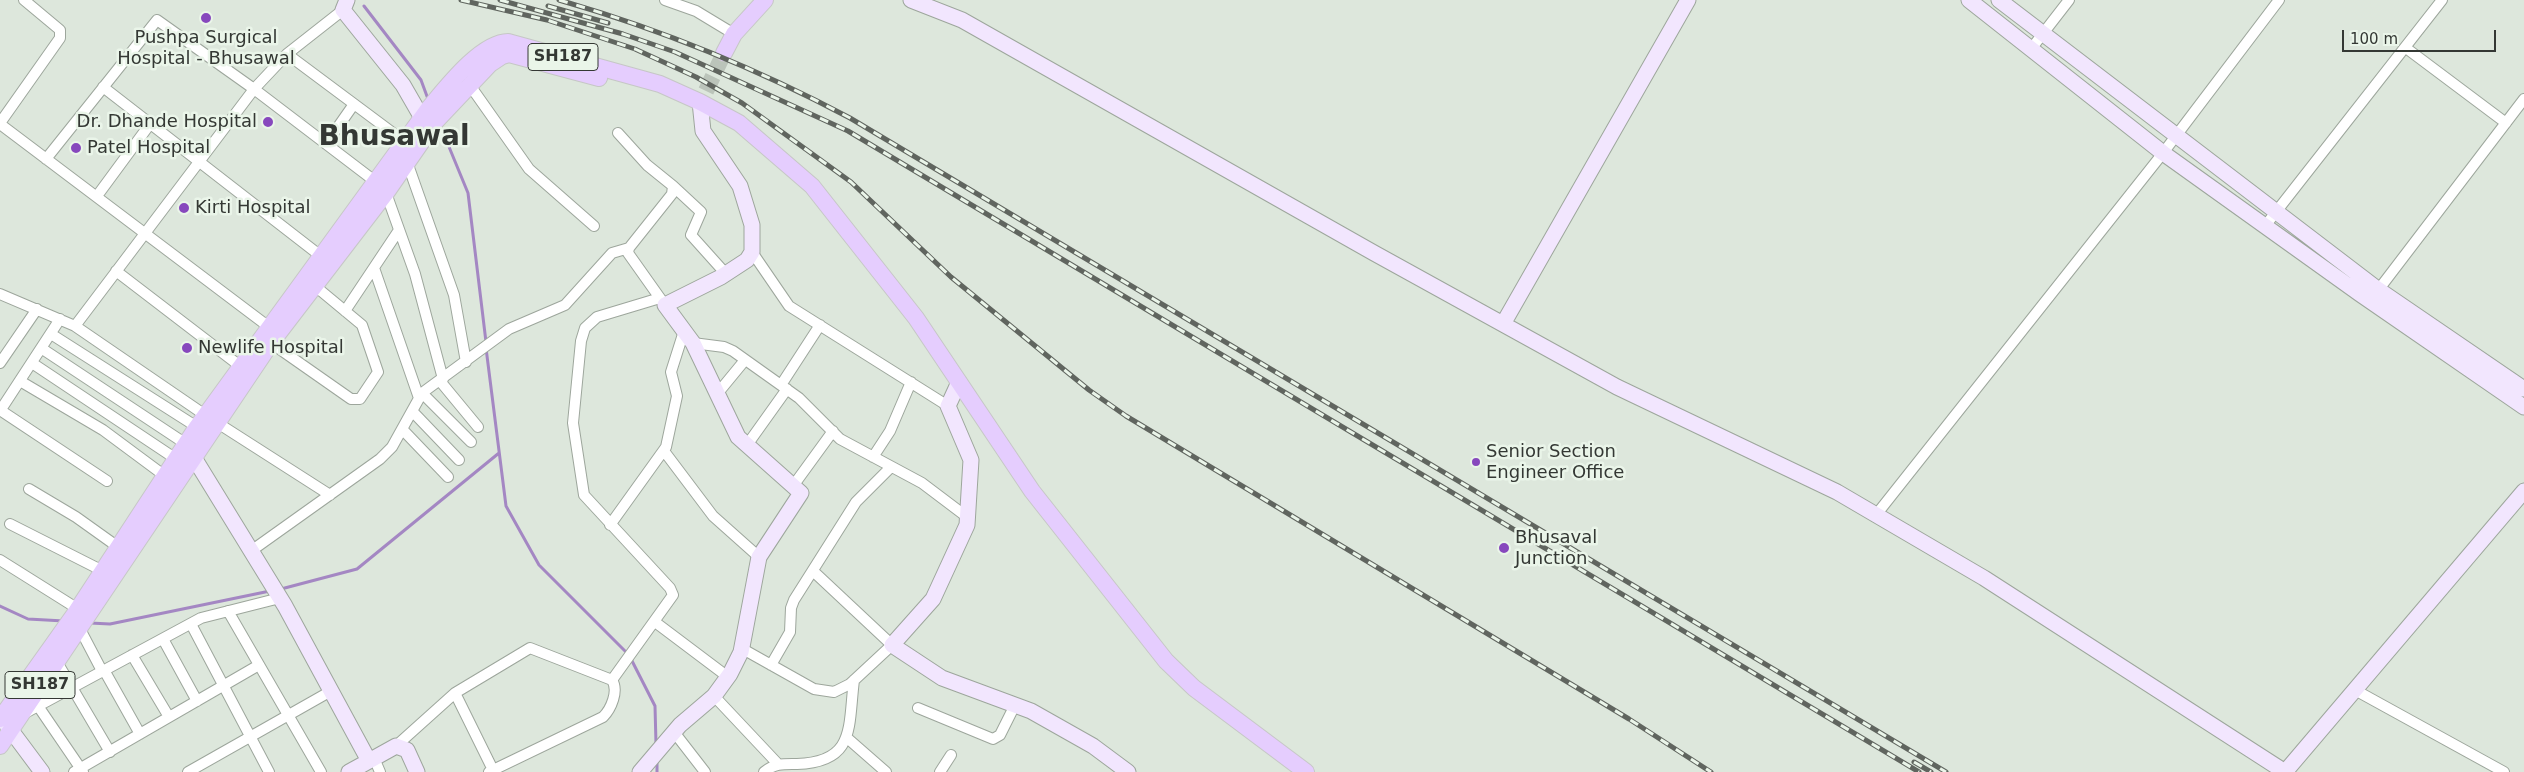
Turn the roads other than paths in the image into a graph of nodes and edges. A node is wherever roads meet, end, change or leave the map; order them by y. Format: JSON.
{"nodes":[{"id":1,"x":24,"y":0,"type":"edge"},
{"id":2,"x":665,"y":0,"type":"edge"},
{"id":3,"x":766,"y":0,"type":"edge"},
{"id":4,"x":911,"y":0,"type":"edge"},
{"id":5,"x":1688,"y":0,"type":"edge"},
{"id":6,"x":1969,"y":0,"type":"edge"},
{"id":7,"x":1999,"y":0,"type":"edge"},
{"id":8,"x":2069,"y":0,"type":"edge"},
{"id":9,"x":2279,"y":0,"type":"edge"},
{"id":10,"x":2442,"y":0,"type":"edge"},
{"id":11,"x":345,"y":5,"type":"edge"},
{"id":12,"x":734,"y":34,"type":"junction"},
{"id":13,"x":2043,"y":34,"type":"junction"},
{"id":14,"x":2406,"y":48,"type":"junction"},
{"id":15,"x":2031,"y":49,"type":"junction"},
{"id":16,"x":724,"y":53,"type":"tunnel mouth"},
{"id":17,"x":287,"y":54,"type":"junction"},
{"id":18,"x":104,"y":87,"type":"junction"},
{"id":19,"x":458,"y":88,"type":"junction"},
{"id":20,"x":254,"y":89,"type":"junction"},
{"id":21,"x":698,"y":96,"type":"junction"},
{"id":22,"x":2524,"y":99,"type":"edge"},
{"id":23,"x":354,"y":104,"type":"junction"},
{"id":24,"x":429,"y":116,"type":"junction"},
{"id":25,"x":2506,"y":123,"type":"junction"},
{"id":26,"x":0,"y":124,"type":"edge"},
{"id":27,"x":150,"y":124,"type":"junction"},
{"id":28,"x":618,"y":133,"type":"dead end"},
{"id":29,"x":2176,"y":135,"type":"junction"},
{"id":30,"x":405,"y":142,"type":"junction"},
{"id":31,"x":326,"y":144,"type":"junction"},
{"id":32,"x":2163,"y":153,"type":"junction"},
{"id":33,"x":46,"y":159,"type":"junction"},
{"id":34,"x":198,"y":162,"type":"junction"},
{"id":35,"x":407,"y":162,"type":"junction"},
{"id":36,"x":673,"y":186,"type":"junction"},
{"id":37,"x":381,"y":187,"type":"junction"},
{"id":38,"x":97,"y":196,"type":"junction"},
{"id":39,"x":2277,"y":212,"type":"junction"},
{"id":40,"x":594,"y":226,"type":"dead end"},
{"id":41,"x":2265,"y":226,"type":"junction"},
{"id":42,"x":399,"y":230,"type":"junction"},
{"id":43,"x":144,"y":232,"type":"junction"},
{"id":44,"x":629,"y":248,"type":"junction"},
{"id":45,"x":752,"y":252,"type":"junction"},
{"id":46,"x":322,"y":257,"type":"junction"},
{"id":47,"x":374,"y":268,"type":"junction"},
{"id":48,"x":116,"y":271,"type":"junction"},
{"id":49,"x":726,"y":274,"type":"junction"},
{"id":50,"x":315,"y":286,"type":"junction"},
{"id":51,"x":0,"y":294,"type":"edge"},
{"id":52,"x":2374,"y":295,"type":"junction"},
{"id":53,"x":663,"y":302,"type":"junction"},
{"id":54,"x":37,"y":309,"type":"junction"},
{"id":55,"x":346,"y":311,"type":"junction"},
{"id":56,"x":60,"y":320,"type":"junction"},
{"id":57,"x":1502,"y":324,"type":"junction"},
{"id":58,"x":820,"y":325,"type":"junction"},
{"id":59,"x":75,"y":326,"type":"junction"},
{"id":60,"x":51,"y":334,"type":"junction"},
{"id":61,"x":270,"y":335,"type":"junction"},
{"id":62,"x":689,"y":337,"type":"junction"},
{"id":63,"x":41,"y":348,"type":"junction"},
{"id":64,"x":468,"y":360,"type":"junction"},
{"id":65,"x":745,"y":360,"type":"junction"},
{"id":66,"x":0,"y":363,"type":"edge"},
{"id":67,"x":32,"y":363,"type":"junction"},
{"id":68,"x":240,"y":366,"type":"junction"},
{"id":69,"x":441,"y":380,"type":"junction"},
{"id":70,"x":20,"y":381,"type":"junction"},
{"id":71,"x":911,"y":382,"type":"junction"},
{"id":72,"x":959,"y":382,"type":"junction"},
{"id":73,"x":784,"y":387,"type":"junction"},
{"id":74,"x":2524,"y":389,"type":"edge"},
{"id":75,"x":717,"y":394,"type":"junction"},
{"id":76,"x":421,"y":396,"type":"junction"},
{"id":77,"x":948,"y":406,"type":"junction"},
{"id":78,"x":2524,"y":407,"type":"edge"},
{"id":79,"x":0,"y":410,"type":"edge"},
{"id":80,"x":412,"y":411,"type":"junction"},
{"id":81,"x":206,"y":421,"type":"junction"},
{"id":82,"x":478,"y":427,"type":"dead end"},
{"id":83,"x":402,"y":428,"type":"junction"},
{"id":84,"x":833,"y":431,"type":"junction"},
{"id":85,"x":471,"y":442,"type":"dead end"},
{"id":86,"x":747,"y":445,"type":"junction"},
{"id":87,"x":190,"y":450,"type":"junction"},
{"id":88,"x":664,"y":451,"type":"junction"},
{"id":89,"x":874,"y":457,"type":"junction"},
{"id":90,"x":176,"y":459,"type":"junction"},
{"id":91,"x":460,"y":460,"type":"dead end"},
{"id":92,"x":891,"y":466,"type":"junction"},
{"id":93,"x":165,"y":476,"type":"junction"},
{"id":94,"x":448,"y":477,"type":"dead end"},
{"id":95,"x":107,"y":481,"type":"dead end"},
{"id":96,"x":793,"y":486,"type":"junction"},
{"id":97,"x":29,"y":489,"type":"dead end"},
{"id":98,"x":2524,"y":491,"type":"edge"},
{"id":99,"x":330,"y":495,"type":"junction"},
{"id":100,"x":1876,"y":515,"type":"junction"},
{"id":101,"x":967,"y":517,"type":"junction"},
{"id":102,"x":10,"y":524,"type":"dead end"},
{"id":103,"x":610,"y":525,"type":"junction"},
{"id":104,"x":118,"y":547,"type":"junction"},
{"id":105,"x":251,"y":550,"type":"junction"},
{"id":106,"x":759,"y":557,"type":"junction"},
{"id":107,"x":0,"y":560,"type":"edge"},
{"id":108,"x":103,"y":571,"type":"junction"},
{"id":109,"x":813,"y":571,"type":"junction"},
{"id":110,"x":280,"y":598,"type":"junction"},
{"id":111,"x":228,"y":611,"type":"junction"},
{"id":112,"x":79,"y":620,"type":"junction"},
{"id":113,"x":655,"y":622,"type":"junction"},
{"id":114,"x":191,"y":624,"type":"junction"},
{"id":115,"x":163,"y":639,"type":"junction"},
{"id":116,"x":892,"y":646,"type":"junction"},
{"id":117,"x":742,"y":648,"type":"junction"},
{"id":118,"x":132,"y":655,"type":"junction"},
{"id":119,"x":57,"y":662,"type":"junction"},
{"id":120,"x":259,"y":665,"type":"junction"},
{"id":121,"x":771,"y":665,"type":"junction"},
{"id":122,"x":103,"y":671,"type":"junction"},
{"id":123,"x":728,"y":677,"type":"junction"},
{"id":124,"x":612,"y":680,"type":"junction"},
{"id":125,"x":854,"y":680,"type":"junction"},
{"id":126,"x":225,"y":685,"type":"junction"},
{"id":127,"x":72,"y":688,"type":"junction"},
{"id":128,"x":2355,"y":690,"type":"junction"},
{"id":129,"x":331,"y":691,"type":"junction"},
{"id":130,"x":455,"y":693,"type":"junction"},
{"id":131,"x":714,"y":696,"type":"junction"},
{"id":132,"x":197,"y":701,"type":"junction"},
{"id":133,"x":1015,"y":705,"type":"junction"},
{"id":134,"x":38,"y":706,"type":"junction"},
{"id":135,"x":918,"y":708,"type":"dead end"},
{"id":136,"x":288,"y":714,"type":"junction"},
{"id":137,"x":168,"y":717,"type":"junction"},
{"id":138,"x":7,"y":720,"type":"edge"},
{"id":139,"x":674,"y":732,"type":"junction"},
{"id":140,"x":140,"y":734,"type":"junction"},
{"id":141,"x":248,"y":737,"type":"junction"},
{"id":142,"x":846,"y":737,"type":"junction"},
{"id":143,"x":0,"y":746,"type":"edge"},
{"id":144,"x":396,"y":746,"type":"junction"},
{"id":145,"x":110,"y":752,"type":"junction"},
{"id":146,"x":952,"y":755,"type":"dead end"},
{"id":147,"x":374,"y":764,"type":"edge"},
{"id":148,"x":778,"y":764,"type":"junction"},
{"id":149,"x":79,"y":771,"type":"edge"},
{"id":150,"x":492,"y":771,"type":"edge"},
{"id":151,"x":42,"y":772,"type":"edge"},
{"id":152,"x":188,"y":772,"type":"edge"},
{"id":153,"x":269,"y":772,"type":"edge"},
{"id":154,"x":321,"y":772,"type":"edge"},
{"id":155,"x":349,"y":772,"type":"edge"},
{"id":156,"x":417,"y":772,"type":"edge"},
{"id":157,"x":640,"y":772,"type":"edge"},
{"id":158,"x":705,"y":772,"type":"edge"},
{"id":159,"x":764,"y":772,"type":"edge"},
{"id":160,"x":886,"y":772,"type":"edge"},
{"id":161,"x":940,"y":772,"type":"edge"},
{"id":162,"x":1128,"y":772,"type":"edge"},
{"id":163,"x":1306,"y":772,"type":"edge"},
{"id":164,"x":2285,"y":772,"type":"edge"},
{"id":165,"x":2504,"y":772,"type":"edge"}],
"edges":[{"from":1,"to":26,"type":"street"},
{"from":2,"to":12,"type":"street"},
{"from":3,"to":12,"type":"main road"},
{"from":4,"to":57,"type":"main road"},
{"from":5,"to":57,"type":"main road"},
{"from":6,"to":15,"type":"main road"},
{"from":7,"to":13,"type":"main road"},
{"from":8,"to":13,"type":"street"},
{"from":9,"to":29,"type":"street"},
{"from":10,"to":14,"type":"street"},
{"from":11,"to":17,"type":"street"},
{"from":11,"to":24,"type":"main road"},
{"from":12,"to":16,"type":"main road"},
{"from":13,"to":15,"type":"street"},
{"from":13,"to":29,"type":"main road"},
{"from":14,"to":25,"type":"street"},
{"from":14,"to":39,"type":"street"},
{"from":15,"to":32,"type":"main road"},
{"from":17,"to":20,"type":"street"},
{"from":17,"to":23,"type":"street"},
{"from":18,"to":20,"type":"street"},
{"from":18,"to":27,"type":"street"},
{"from":18,"to":33,"type":"street"},
{"from":19,"to":21,"type":"main road","number":"SH187"},
{"from":19,"to":24,"type":"main road","number":"SH187"},
{"from":19,"to":40,"type":"street"},
{"from":20,"to":31,"type":"street"},
{"from":20,"to":34,"type":"street"},
{"from":21,"to":45,"type":"main road"},
{"from":21,"to":72,"type":"main road"},
{"from":22,"to":25,"type":"street"},
{"from":23,"to":30,"type":"street"},
{"from":23,"to":31,"type":"street"},
{"from":24,"to":30,"type":"main road","number":"SH187"},
{"from":24,"to":35,"type":"main road","number":"SH187"},
{"from":25,"to":52,"type":"street"},
{"from":26,"to":33,"type":"street"},
{"from":27,"to":34,"type":"street"},
{"from":27,"to":38,"type":"street"},
{"from":28,"to":36,"type":"street"},
{"from":29,"to":32,"type":"street"},
{"from":29,"to":39,"type":"main road"},
{"from":30,"to":37,"type":"main road","number":"SH187"},
{"from":31,"to":37,"type":"street"},
{"from":32,"to":41,"type":"main road"},
{"from":32,"to":100,"type":"street"},
{"from":33,"to":38,"type":"street"},
{"from":34,"to":43,"type":"street"},
{"from":34,"to":46,"type":"street"},
{"from":35,"to":37,"type":"main road","number":"SH187"},
{"from":35,"to":64,"type":"street"},
{"from":36,"to":44,"type":"street"},
{"from":36,"to":49,"type":"street"},
{"from":37,"to":42,"type":"street"},
{"from":37,"to":46,"type":"main road","number":"SH187"},
{"from":37,"to":50,"type":"main road","number":"SH187"},
{"from":38,"to":43,"type":"street"},
{"from":39,"to":41,"type":"street"},
{"from":39,"to":52,"type":"main road"},
{"from":41,"to":52,"type":"main road"},
{"from":42,"to":47,"type":"street"},
{"from":42,"to":69,"type":"street"},
{"from":43,"to":48,"type":"street"},
{"from":43,"to":61,"type":"street"},
{"from":44,"to":53,"type":"street"},
{"from":44,"to":64,"type":"street"},
{"from":45,"to":49,"type":"main road"},
{"from":45,"to":58,"type":"street"},
{"from":46,"to":61,"type":"main road","number":"SH187"},
{"from":47,"to":55,"type":"street"},
{"from":47,"to":76,"type":"street"},
{"from":48,"to":59,"type":"street"},
{"from":48,"to":68,"type":"street"},
{"from":49,"to":53,"type":"main road"},
{"from":50,"to":55,"type":"street"},
{"from":50,"to":61,"type":"main road","number":"SH187"},
{"from":51,"to":54,"type":"street"},
{"from":52,"to":74,"type":"main road"},
{"from":52,"to":78,"type":"main road"},
{"from":53,"to":62,"type":"main road"},
{"from":53,"to":103,"type":"street"},
{"from":54,"to":56,"type":"street"},
{"from":54,"to":66,"type":"street"},
{"from":55,"to":61,"type":"street"},
{"from":56,"to":59,"type":"street"},
{"from":56,"to":60,"type":"street"},
{"from":57,"to":100,"type":"main road"},
{"from":58,"to":71,"type":"street"},
{"from":58,"to":73,"type":"street"},
{"from":59,"to":81,"type":"street"},
{"from":60,"to":63,"type":"street"},
{"from":60,"to":81,"type":"street"},
{"from":61,"to":68,"type":"main road","number":"SH187"},
{"from":61,"to":81,"type":"main road","number":"SH187"},
{"from":62,"to":65,"type":"street"},
{"from":62,"to":75,"type":"main road"},
{"from":62,"to":88,"type":"street"},
{"from":63,"to":67,"type":"street"},
{"from":63,"to":87,"type":"street"},
{"from":64,"to":69,"type":"street"},
{"from":65,"to":73,"type":"street"},
{"from":65,"to":75,"type":"street"},
{"from":67,"to":70,"type":"street"},
{"from":67,"to":90,"type":"street"},
{"from":68,"to":81,"type":"main road","number":"SH187"},
{"from":69,"to":76,"type":"street"},
{"from":69,"to":82,"type":"street"},
{"from":70,"to":79,"type":"street"},
{"from":70,"to":93,"type":"street"},
{"from":71,"to":77,"type":"street"},
{"from":71,"to":89,"type":"street"},
{"from":72,"to":77,"type":"main road"},
{"from":72,"to":163,"type":"main road"},
{"from":73,"to":84,"type":"street"},
{"from":73,"to":86,"type":"street"},
{"from":75,"to":86,"type":"main road"},
{"from":76,"to":80,"type":"street"},
{"from":76,"to":85,"type":"street"},
{"from":77,"to":101,"type":"main road"},
{"from":79,"to":95,"type":"street"},
{"from":80,"to":83,"type":"street"},
{"from":80,"to":91,"type":"street"},
{"from":81,"to":87,"type":"main road","number":"SH187"},
{"from":81,"to":99,"type":"street"},
{"from":83,"to":94,"type":"street"},
{"from":83,"to":99,"type":"street"},
{"from":84,"to":89,"type":"street"},
{"from":84,"to":96,"type":"street"},
{"from":86,"to":96,"type":"main road"},
{"from":87,"to":90,"type":"main road","number":"SH187"},
{"from":87,"to":105,"type":"main road"},
{"from":87,"to":112,"type":"main road","number":"SH187"},
{"from":88,"to":103,"type":"street"},
{"from":88,"to":106,"type":"street"},
{"from":89,"to":92,"type":"street"},
{"from":90,"to":93,"type":"main road","number":"SH187"},
{"from":92,"to":101,"type":"street"},
{"from":92,"to":109,"type":"street"},
{"from":93,"to":104,"type":"main road","number":"SH187"},
{"from":96,"to":106,"type":"main road"},
{"from":97,"to":104,"type":"street"},
{"from":98,"to":128,"type":"main road"},
{"from":99,"to":105,"type":"street"},
{"from":100,"to":164,"type":"main road"},
{"from":101,"to":116,"type":"main road"},
{"from":102,"to":108,"type":"street"},
{"from":103,"to":113,"type":"street"},
{"from":104,"to":108,"type":"main road","number":"SH187"},
{"from":105,"to":110,"type":"main road"},
{"from":106,"to":117,"type":"main road"},
{"from":107,"to":112,"type":"street"},
{"from":108,"to":112,"type":"main road","number":"SH187"},
{"from":109,"to":116,"type":"street"},
{"from":109,"to":121,"type":"street"},
{"from":110,"to":111,"type":"street"},
{"from":110,"to":129,"type":"main road"},
{"from":111,"to":114,"type":"street"},
{"from":111,"to":120,"type":"street"},
{"from":112,"to":119,"type":"main road","number":"SH187"},
{"from":112,"to":122,"type":"street"},
{"from":112,"to":138,"type":"main road","number":"SH187"},
{"from":113,"to":123,"type":"street"},
{"from":113,"to":124,"type":"street"},
{"from":114,"to":115,"type":"street"},
{"from":114,"to":126,"type":"street"},
{"from":115,"to":118,"type":"street"},
{"from":115,"to":132,"type":"street"},
{"from":116,"to":125,"type":"street"},
{"from":116,"to":133,"type":"main road"},
{"from":117,"to":121,"type":"street"},
{"from":117,"to":123,"type":"main road"},
{"from":118,"to":122,"type":"street"},
{"from":118,"to":137,"type":"street"},
{"from":119,"to":127,"type":"street"},
{"from":119,"to":138,"type":"main road","number":"SH187"},
{"from":120,"to":126,"type":"street"},
{"from":120,"to":136,"type":"street"},
{"from":121,"to":125,"type":"street"},
{"from":122,"to":127,"type":"street"},
{"from":122,"to":140,"type":"street"},
{"from":123,"to":131,"type":"main road"},
{"from":124,"to":130,"type":"street"},
{"from":124,"to":150,"type":"street"},
{"from":125,"to":142,"type":"street"},
{"from":126,"to":132,"type":"street"},
{"from":126,"to":141,"type":"street"},
{"from":127,"to":134,"type":"street"},
{"from":127,"to":145,"type":"street"},
{"from":128,"to":164,"type":"main road"},
{"from":128,"to":165,"type":"street"},
{"from":129,"to":136,"type":"street"},
{"from":129,"to":147,"type":"main road"},
{"from":130,"to":144,"type":"street"},
{"from":130,"to":150,"type":"street"},
{"from":131,"to":139,"type":"main road"},
{"from":131,"to":148,"type":"street"},
{"from":132,"to":137,"type":"street"},
{"from":133,"to":135,"type":"street"},
{"from":133,"to":162,"type":"main road"},
{"from":134,"to":138,"type":"street"},
{"from":134,"to":149,"type":"street"},
{"from":136,"to":141,"type":"street"},
{"from":136,"to":154,"type":"street"},
{"from":137,"to":140,"type":"street"},
{"from":138,"to":143,"type":"main road","number":"SH187"},
{"from":138,"to":151,"type":"main road"},
{"from":139,"to":157,"type":"main road"},
{"from":139,"to":158,"type":"street"},
{"from":140,"to":145,"type":"street"},
{"from":141,"to":152,"type":"street"},
{"from":141,"to":153,"type":"street"},
{"from":142,"to":148,"type":"street"},
{"from":142,"to":160,"type":"street"},
{"from":144,"to":147,"type":"main road"},
{"from":144,"to":156,"type":"main road"},
{"from":145,"to":149,"type":"street"},
{"from":146,"to":161,"type":"street"},
{"from":147,"to":155,"type":"main road"},
{"from":148,"to":159,"type":"street"}]}
